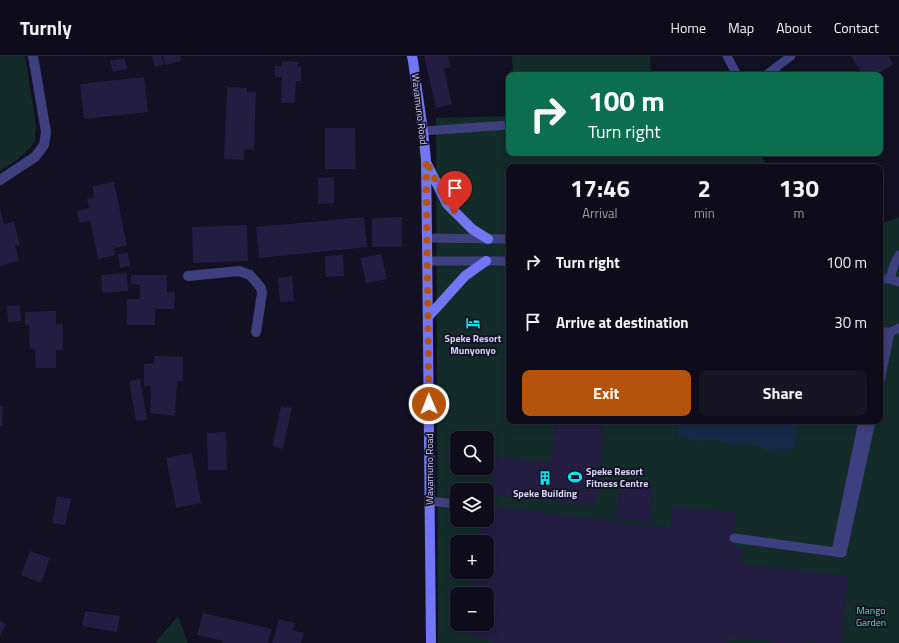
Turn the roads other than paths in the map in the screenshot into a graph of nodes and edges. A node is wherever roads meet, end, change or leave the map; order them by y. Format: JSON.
{"nodes":[{"id":1,"x":33,"y":56,"type":"edge"},
{"id":2,"x":412,"y":56,"type":"edge"},
{"id":3,"x":727,"y":56,"type":"edge"},
{"id":4,"x":792,"y":56,"type":"edge"},
{"id":5,"x":735,"y":72,"type":"edge"},
{"id":6,"x":770,"y":72,"type":"edge"},
{"id":7,"x":506,"y":125,"type":"edge"},
{"id":8,"x":423,"y":131,"type":"junction"},
{"id":9,"x":426,"y":160,"type":"junction"},
{"id":10,"x":0,"y":180,"type":"edge"},
{"id":11,"x":427,"y":238,"type":"junction"},
{"id":12,"x":488,"y":239,"type":"junction"},
{"id":13,"x":506,"y":239,"type":"edge"},
{"id":14,"x":899,"y":255,"type":"edge"},
{"id":15,"x":427,"y":261,"type":"junction"},
{"id":16,"x":486,"y":261,"type":"junction"},
{"id":17,"x":506,"y":261,"type":"edge"},
{"id":18,"x":188,"y":276,"type":"dead end"},
{"id":19,"x":883,"y":279,"type":"edge"},
{"id":20,"x":895,"y":280,"type":"edge"},
{"id":21,"x":428,"y":317,"type":"junction"},
{"id":22,"x":895,"y":330,"type":"edge"},
{"id":23,"x":256,"y":332,"type":"dead end"},
{"id":24,"x":883,"y":332,"type":"edge"},
{"id":25,"x":883,"y":371,"type":"edge"},
{"id":26,"x":862,"y":424,"type":"edge"},
{"id":27,"x":870,"y":424,"type":"edge"},
{"id":28,"x":429,"y":501,"type":"junction"},
{"id":29,"x":450,"y":503,"type":"edge"},
{"id":30,"x":734,"y":538,"type":"dead end"},
{"id":31,"x":839,"y":552,"type":"junction"},
{"id":32,"x":431,"y":643,"type":"edge"}],
"edges":[{"from":1,"to":10,"type":"street"},
{"from":2,"to":8,"type":"main road","name":"Wavamuno Road"},
{"from":3,"to":5,"type":"lane"},
{"from":4,"to":6,"type":"lane"},
{"from":7,"to":8,"type":"lane"},
{"from":8,"to":9,"type":"main road","name":"Wavamuno Road"},
{"from":9,"to":11,"type":"main road","name":"Wavamuno Road"},
{"from":9,"to":12,"type":"main road"},
{"from":11,"to":12,"type":"lane"},
{"from":11,"to":15,"type":"main road","name":"Wavamuno Road"},
{"from":12,"to":13,"type":"lane"},
{"from":14,"to":20,"type":"lane"},
{"from":15,"to":16,"type":"lane"},
{"from":15,"to":21,"type":"main road","name":"Wavamuno Road"},
{"from":16,"to":17,"type":"lane"},
{"from":16,"to":21,"type":"main road"},
{"from":18,"to":23,"type":"street"},
{"from":19,"to":20,"type":"lane"},
{"from":21,"to":28,"type":"main road","name":"Wavamuno Road"},
{"from":22,"to":24,"type":"lane"},
{"from":22,"to":25,"type":"lane"},
{"from":26,"to":31,"type":"lane"},
{"from":27,"to":31,"type":"lane"},
{"from":28,"to":29,"type":"lane"},
{"from":28,"to":32,"type":"main road","name":"Wavamuno Road"},
{"from":30,"to":31,"type":"lane"}]}
